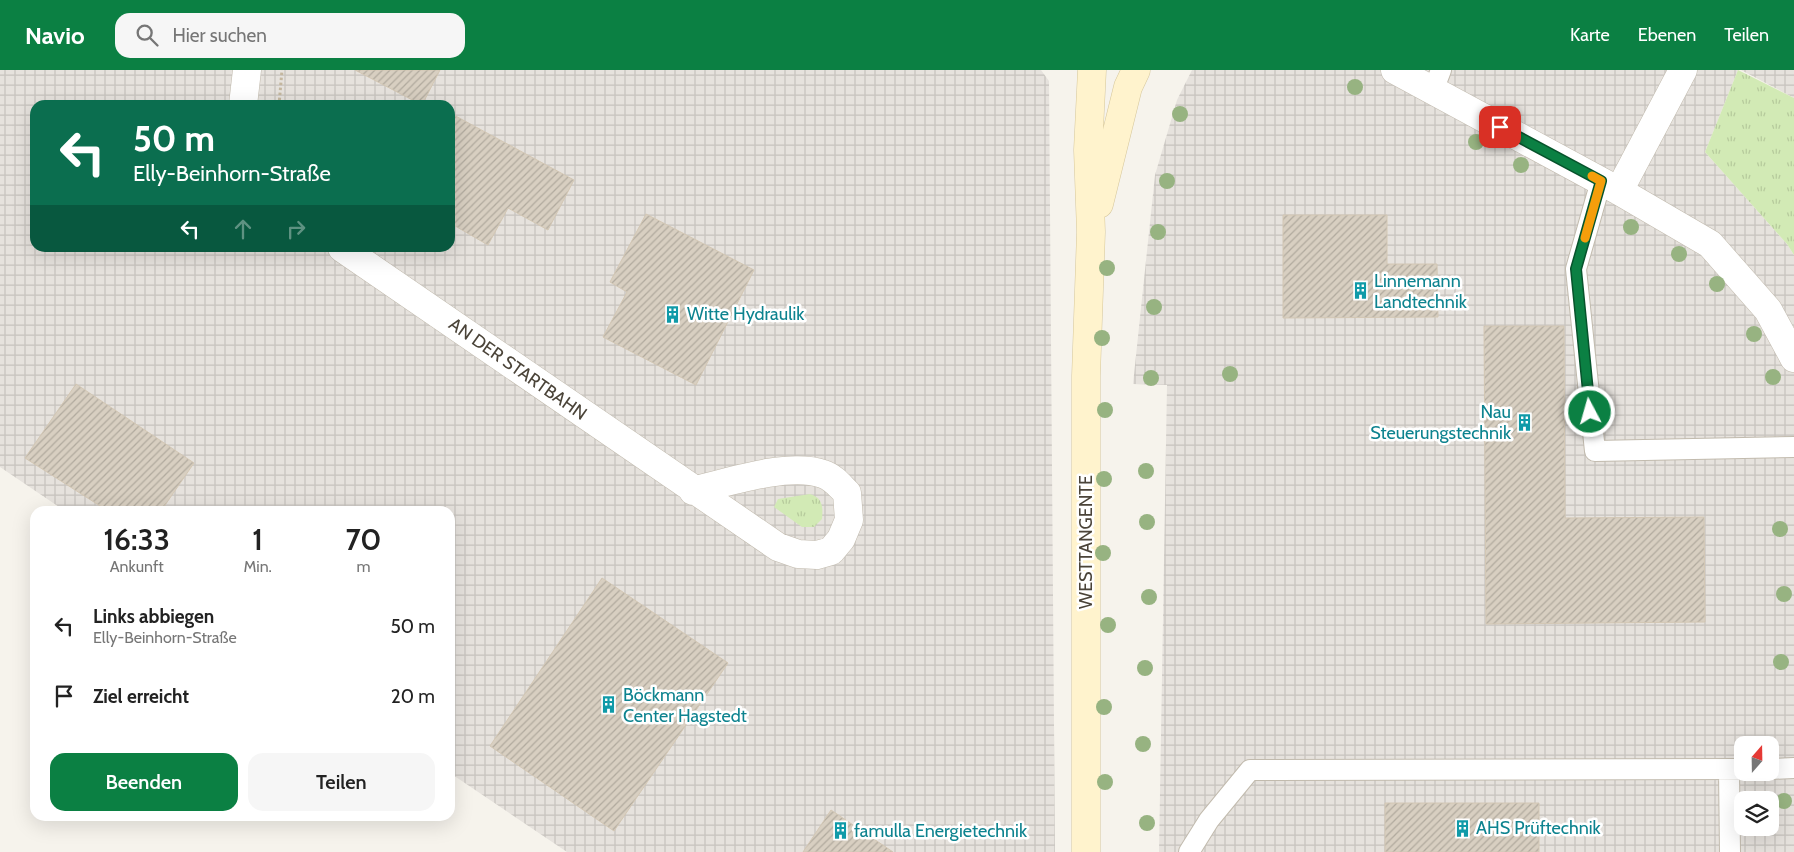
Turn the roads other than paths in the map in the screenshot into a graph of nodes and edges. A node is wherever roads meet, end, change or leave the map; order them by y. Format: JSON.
{"nodes":[{"id":1,"x":247,"y":70,"type":"edge"},
{"id":2,"x":1092,"y":70,"type":"edge"},
{"id":3,"x":1136,"y":70,"type":"edge"},
{"id":4,"x":1395,"y":70,"type":"edge"},
{"id":5,"x":1683,"y":70,"type":"edge"},
{"id":6,"x":1437,"y":80,"type":"edge"},
{"id":7,"x":244,"y":100,"type":"edge"},
{"id":8,"x":1610,"y":186,"type":"junction"},
{"id":9,"x":1091,"y":232,"type":"junction"},
{"id":10,"x":348,"y":252,"type":"edge"},
{"id":11,"x":1794,"y":358,"type":"edge"},
{"id":12,"x":1794,"y":448,"type":"edge"},
{"id":13,"x":694,"y":491,"type":"junction"},
{"id":14,"x":1794,"y":768,"type":"edge"},
{"id":15,"x":1734,"y":769,"type":"edge"},
{"id":16,"x":1779,"y":769,"type":"edge"},
{"id":17,"x":1735,"y":781,"type":"edge"},
{"id":18,"x":1086,"y":852,"type":"edge"},
{"id":19,"x":1189,"y":852,"type":"edge"},
{"id":20,"x":1730,"y":852,"type":"edge"}],
"edges":[{"from":1,"to":7,"type":"street"},
{"from":2,"to":9,"type":"street","name":"WESTTANGENTE"},
{"from":3,"to":9,"type":"street","name":"WESTTANGENTE"},
{"from":4,"to":6,"type":"street"},
{"from":5,"to":8,"type":"street"},
{"from":6,"to":8,"type":"street"},
{"from":8,"to":11,"type":"street"},
{"from":8,"to":12,"type":"lane"},
{"from":9,"to":18,"type":"street","name":"WESTTANGENTE"},
{"from":10,"to":13,"type":"street","name":"AN DER STARTBAHN"},
{"from":13,"to":13,"type":"street","name":"AN DER STARTBAHN"},
{"from":14,"to":16,"type":"lane"},
{"from":15,"to":19,"type":"lane"},
{"from":17,"to":20,"type":"lane"}]}
